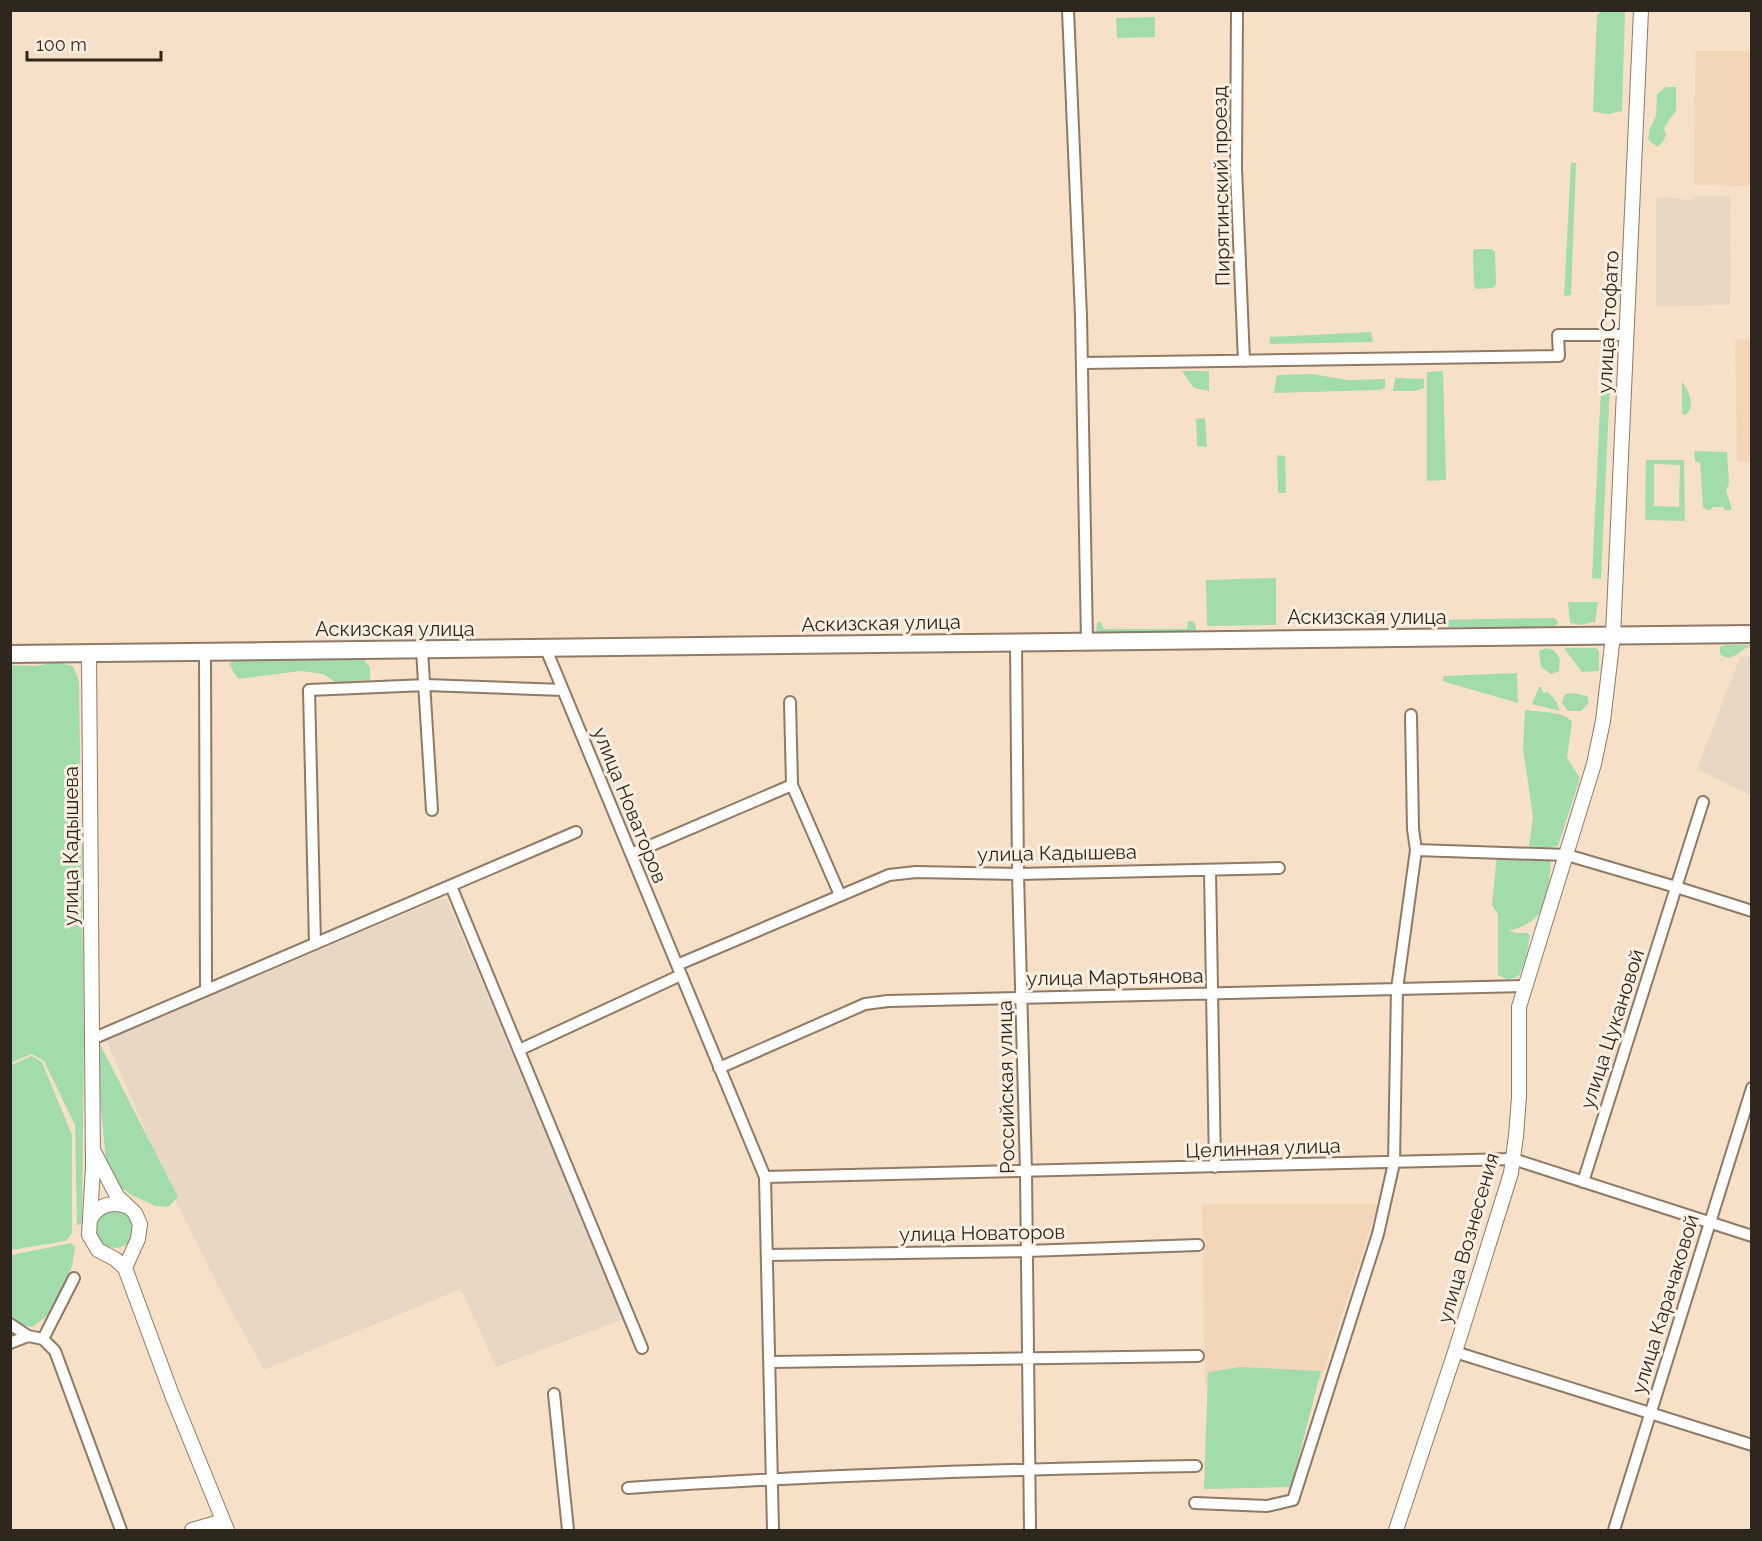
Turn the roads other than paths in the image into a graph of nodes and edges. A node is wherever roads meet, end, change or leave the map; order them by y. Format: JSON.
{"nodes":[{"id":1,"x":1068,"y":10,"type":"edge"},
{"id":2,"x":1237,"y":10,"type":"edge"},
{"id":3,"x":1641,"y":10,"type":"edge"},
{"id":4,"x":1627,"y":335,"type":"junction"},
{"id":5,"x":1244,"y":361,"type":"junction"},
{"id":6,"x":1083,"y":363,"type":"junction"},
{"id":7,"x":1752,"y":634,"type":"edge"},
{"id":8,"x":1613,"y":636,"type":"junction"},
{"id":9,"x":1017,"y":642,"type":"junction"},
{"id":10,"x":1087,"y":642,"type":"junction"},
{"id":11,"x":546,"y":649,"type":"junction"},
{"id":12,"x":422,"y":650,"type":"junction"},
{"id":13,"x":205,"y":652,"type":"junction"},
{"id":14,"x":90,"y":653,"type":"junction"},
{"id":15,"x":10,"y":654,"type":"edge"},
{"id":16,"x":426,"y":685,"type":"junction"},
{"id":17,"x":563,"y":690,"type":"junction"},
{"id":18,"x":790,"y":702,"type":"dead end"},
{"id":19,"x":1411,"y":715,"type":"dead end"},
{"id":20,"x":792,"y":785,"type":"junction"},
{"id":21,"x":1702,"y":802,"type":"dead end"},
{"id":22,"x":432,"y":810,"type":"dead end"},
{"id":23,"x":576,"y":832,"type":"dead end"},
{"id":24,"x":1416,"y":850,"type":"junction"},
{"id":25,"x":631,"y":854,"type":"junction"},
{"id":26,"x":1567,"y":855,"type":"junction"},
{"id":27,"x":1279,"y":868,"type":"dead end"},
{"id":28,"x":1210,"y":870,"type":"junction"},
{"id":29,"x":1018,"y":874,"type":"junction"},
{"id":30,"x":451,"y":886,"type":"junction"},
{"id":31,"x":1676,"y":887,"type":"junction"},
{"id":32,"x":840,"y":895,"type":"junction"},
{"id":33,"x":1752,"y":911,"type":"edge"},
{"id":34,"x":315,"y":944,"type":"junction"},
{"id":35,"x":679,"y":970,"type":"junction"},
{"id":36,"x":1526,"y":986,"type":"junction"},
{"id":37,"x":1397,"y":989,"type":"junction"},
{"id":38,"x":206,"y":990,"type":"junction"},
{"id":39,"x":1212,"y":993,"type":"junction"},
{"id":40,"x":1022,"y":998,"type":"junction"},
{"id":41,"x":93,"y":1039,"type":"junction"},
{"id":42,"x":519,"y":1050,"type":"junction"},
{"id":43,"x":719,"y":1068,"type":"junction"},
{"id":44,"x":1752,"y":1088,"type":"edge"},
{"id":45,"x":93,"y":1150,"type":"junction"},
{"id":46,"x":1513,"y":1159,"type":"junction"},
{"id":47,"x":1394,"y":1163,"type":"junction"},
{"id":48,"x":1215,"y":1167,"type":"junction"},
{"id":49,"x":1026,"y":1172,"type":"junction"},
{"id":50,"x":765,"y":1177,"type":"junction"},
{"id":51,"x":1583,"y":1182,"type":"junction"},
{"id":52,"x":126,"y":1206,"type":"junction"},
{"id":53,"x":91,"y":1218,"type":"junction"},
{"id":54,"x":1709,"y":1222,"type":"junction"},
{"id":55,"x":1752,"y":1236,"type":"edge"},
{"id":56,"x":1198,"y":1245,"type":"dead end"},
{"id":57,"x":134,"y":1246,"type":"junction"},
{"id":58,"x":1027,"y":1251,"type":"junction"},
{"id":59,"x":106,"y":1254,"type":"junction"},
{"id":60,"x":767,"y":1255,"type":"junction"},
{"id":61,"x":125,"y":1268,"type":"junction"},
{"id":62,"x":74,"y":1278,"type":"dead end"},
{"id":63,"x":10,"y":1324,"type":"edge"},
{"id":64,"x":28,"y":1336,"type":"junction"},
{"id":65,"x":43,"y":1339,"type":"junction"},
{"id":66,"x":10,"y":1343,"type":"edge"},
{"id":67,"x":642,"y":1348,"type":"dead end"},
{"id":68,"x":1455,"y":1352,"type":"junction"},
{"id":69,"x":1198,"y":1356,"type":"dead end"},
{"id":70,"x":1029,"y":1359,"type":"junction"},
{"id":71,"x":770,"y":1362,"type":"junction"},
{"id":72,"x":554,"y":1394,"type":"dead end"},
{"id":73,"x":1650,"y":1413,"type":"junction"},
{"id":74,"x":1752,"y":1445,"type":"edge"},
{"id":75,"x":1196,"y":1466,"type":"dead end"},
{"id":76,"x":1030,"y":1468,"type":"junction"},
{"id":77,"x":771,"y":1478,"type":"junction"},
{"id":78,"x":628,"y":1488,"type":"dead end"},
{"id":79,"x":1195,"y":1503,"type":"dead end"},
{"id":80,"x":227,"y":1528,"type":"edge"},
{"id":81,"x":121,"y":1530,"type":"edge"},
{"id":82,"x":192,"y":1530,"type":"edge"},
{"id":83,"x":568,"y":1530,"type":"edge"},
{"id":84,"x":773,"y":1530,"type":"edge"},
{"id":85,"x":1030,"y":1530,"type":"edge"},
{"id":86,"x":1396,"y":1530,"type":"edge"},
{"id":87,"x":1614,"y":1530,"type":"edge"}],
"edges":[{"from":1,"to":6,"type":"street"},
{"from":2,"to":5,"type":"street","name":"Пирятинский проезд"},
{"from":3,"to":4,"type":"street","name":"улица Стофато"},
{"from":4,"to":5,"type":"street"},
{"from":4,"to":8,"type":"street","name":"улица Стофато"},
{"from":5,"to":6,"type":"street"},
{"from":6,"to":10,"type":"street"},
{"from":7,"to":8,"type":"main road","name":"Аскизская улица"},
{"from":8,"to":10,"type":"main road","name":"Аскизская улица"},
{"from":8,"to":26,"type":"street","name":"улица Вознесения"},
{"from":9,"to":10,"type":"main road","name":"Аскизская улица"},
{"from":9,"to":11,"type":"main road","name":"Аскизская улица"},
{"from":9,"to":29,"type":"street","name":"Российская улица"},
{"from":11,"to":12,"type":"main road","name":"Аскизская улица"},
{"from":11,"to":17,"type":"street","name":"улица Новаторов"},
{"from":12,"to":13,"type":"main road","name":"Аскизская улица"},
{"from":12,"to":16,"type":"street"},
{"from":13,"to":14,"type":"main road","name":"Аскизская улица"},
{"from":13,"to":38,"type":"street"},
{"from":14,"to":15,"type":"main road","name":"Аскизская улица"},
{"from":14,"to":41,"type":"street","name":"улица Кадышева"},
{"from":16,"to":17,"type":"street"},
{"from":16,"to":22,"type":"street"},
{"from":16,"to":34,"type":"street"},
{"from":17,"to":25,"type":"street","name":"улица Новаторов"},
{"from":18,"to":20,"type":"street"},
{"from":19,"to":24,"type":"street"},
{"from":20,"to":25,"type":"street"},
{"from":20,"to":32,"type":"street"},
{"from":21,"to":31,"type":"street","name":"улица Цукановой"},
{"from":23,"to":30,"type":"street"},
{"from":24,"to":26,"type":"street"},
{"from":24,"to":37,"type":"street"},
{"from":25,"to":35,"type":"street","name":"улица Новаторов"},
{"from":26,"to":31,"type":"street"},
{"from":26,"to":36,"type":"street","name":"улица Вознесения"},
{"from":27,"to":28,"type":"street","name":"улица Кадышева"},
{"from":28,"to":29,"type":"street","name":"улица Кадышева"},
{"from":28,"to":39,"type":"street"},
{"from":29,"to":32,"type":"street","name":"улица Кадышева"},
{"from":29,"to":40,"type":"street","name":"Российская улица"},
{"from":30,"to":34,"type":"street"},
{"from":30,"to":42,"type":"street"},
{"from":31,"to":33,"type":"street"},
{"from":31,"to":51,"type":"street","name":"улица Цукановой"},
{"from":32,"to":35,"type":"street","name":"улица Кадышева"},
{"from":34,"to":38,"type":"street"},
{"from":35,"to":42,"type":"street"},
{"from":35,"to":43,"type":"street","name":"улица Новаторов"},
{"from":36,"to":37,"type":"street","name":"улица Мартьянова"},
{"from":36,"to":46,"type":"street","name":"улица Вознесения"},
{"from":37,"to":39,"type":"street","name":"улица Мартьянова"},
{"from":37,"to":47,"type":"street"},
{"from":38,"to":41,"type":"street"},
{"from":39,"to":40,"type":"street","name":"улица Мартьянова"},
{"from":39,"to":48,"type":"street"},
{"from":40,"to":43,"type":"street","name":"улица Мартьянова"},
{"from":40,"to":49,"type":"street","name":"Российская улица"},
{"from":41,"to":45,"type":"street","name":"улица Кадышева"},
{"from":42,"to":67,"type":"street"},
{"from":43,"to":50,"type":"street","name":"улица Новаторов"},
{"from":44,"to":54,"type":"street","name":"улица Карачаковой"},
{"from":45,"to":52,"type":"street"},
{"from":45,"to":53,"type":"street","name":"улица Кадышева"},
{"from":46,"to":47,"type":"street","name":"Целинная улица"},
{"from":46,"to":51,"type":"street","name":"Целинная улица"},
{"from":46,"to":68,"type":"street","name":"улица Вознесения"},
{"from":47,"to":48,"type":"street","name":"Целинная улица"},
{"from":47,"to":79,"type":"street"},
{"from":48,"to":49,"type":"street","name":"Целинная улица"},
{"from":49,"to":50,"type":"street","name":"Целинная улица"},
{"from":49,"to":58,"type":"street","name":"Российская улица"},
{"from":50,"to":60,"type":"street","name":"улица Новаторов"},
{"from":51,"to":54,"type":"street","name":"Целинная улица"},
{"from":52,"to":53,"type":"street"},
{"from":52,"to":57,"type":"street"},
{"from":53,"to":59,"type":"street"},
{"from":54,"to":55,"type":"street","name":"Целинная улица"},
{"from":54,"to":73,"type":"street","name":"улица Карачаковой"},
{"from":56,"to":58,"type":"street","name":"улица Новаторов"},
{"from":57,"to":59,"type":"street"},
{"from":57,"to":61,"type":"street"},
{"from":58,"to":60,"type":"street","name":"улица Новаторов"},
{"from":58,"to":70,"type":"street","name":"Российская улица"},
{"from":59,"to":61,"type":"street"},
{"from":60,"to":71,"type":"street","name":"улица Новаторов"},
{"from":61,"to":80,"type":"street"},
{"from":62,"to":65,"type":"street"},
{"from":63,"to":64,"type":"street"},
{"from":64,"to":65,"type":"street"},
{"from":64,"to":66,"type":"street"},
{"from":65,"to":81,"type":"street"},
{"from":68,"to":73,"type":"street"},
{"from":68,"to":86,"type":"street","name":"улица Вознесения"},
{"from":69,"to":70,"type":"street"},
{"from":70,"to":71,"type":"street"},
{"from":70,"to":76,"type":"street","name":"Российская улица"},
{"from":71,"to":77,"type":"street","name":"улица Новаторов"},
{"from":72,"to":83,"type":"street"},
{"from":73,"to":74,"type":"street"},
{"from":73,"to":87,"type":"street","name":"улица Карачаковой"},
{"from":75,"to":76,"type":"street"},
{"from":76,"to":77,"type":"street"},
{"from":76,"to":85,"type":"street","name":"Российская улица"},
{"from":77,"to":78,"type":"street"},
{"from":77,"to":84,"type":"street","name":"улица Новаторов"},
{"from":80,"to":82,"type":"street"}]}
